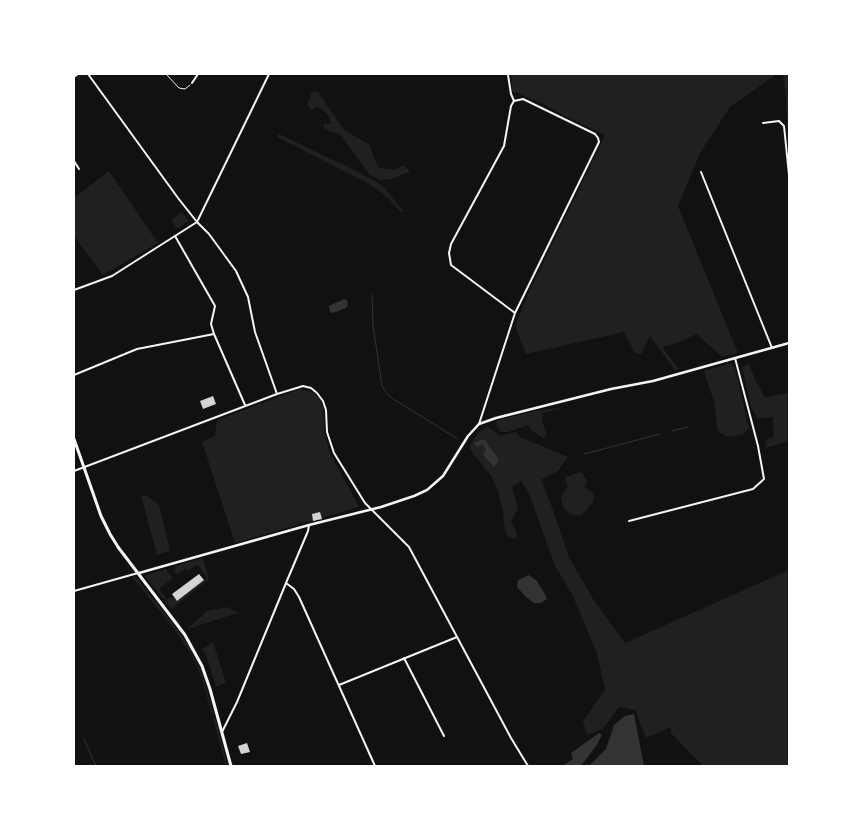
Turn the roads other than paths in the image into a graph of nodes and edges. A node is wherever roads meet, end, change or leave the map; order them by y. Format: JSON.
{"nodes":[{"id":1,"x":78,"y":74,"type":"edge"},
{"id":2,"x":88,"y":74,"type":"edge"},
{"id":3,"x":198,"y":74,"type":"edge"},
{"id":4,"x":269,"y":74,"type":"edge"},
{"id":5,"x":508,"y":75,"type":"dead end"},
{"id":6,"x":74,"y":77,"type":"edge"},
{"id":7,"x":192,"y":83,"type":"road end"},
{"id":8,"x":514,"y":102,"type":"junction"},
{"id":9,"x":763,"y":123,"type":"dead end"},
{"id":10,"x":74,"y":162,"type":"edge"},
{"id":11,"x":79,"y":169,"type":"dead end"},
{"id":12,"x":701,"y":172,"type":"dead end"},
{"id":13,"x":789,"y":175,"type":"edge"},
{"id":14,"x":197,"y":222,"type":"junction"},
{"id":15,"x":175,"y":236,"type":"junction"},
{"id":16,"x":74,"y":290,"type":"edge"},
{"id":17,"x":515,"y":313,"type":"junction"},
{"id":18,"x":214,"y":334,"type":"junction"},
{"id":19,"x":789,"y":343,"type":"edge"},
{"id":20,"x":772,"y":348,"type":"junction"},
{"id":21,"x":735,"y":358,"type":"junction"},
{"id":22,"x":74,"y":375,"type":"edge"},
{"id":23,"x":277,"y":394,"type":"junction"},
{"id":24,"x":246,"y":406,"type":"junction"},
{"id":25,"x":479,"y":424,"type":"junction"},
{"id":26,"x":74,"y":439,"type":"edge"},
{"id":27,"x":84,"y":467,"type":"junction"},
{"id":28,"x":74,"y":471,"type":"edge"},
{"id":29,"x":372,"y":509,"type":"junction"},
{"id":30,"x":629,"y":521,"type":"dead end"},
{"id":31,"x":309,"y":525,"type":"junction"},
{"id":32,"x":138,"y":574,"type":"junction"},
{"id":33,"x":286,"y":583,"type":"junction"},
{"id":34,"x":74,"y":591,"type":"edge"},
{"id":35,"x":457,"y":636,"type":"junction"},
{"id":36,"x":404,"y":658,"type":"junction"},
{"id":37,"x":339,"y":685,"type":"junction"},
{"id":38,"x":222,"y":733,"type":"junction"},
{"id":39,"x":444,"y":736,"type":"dead end"},
{"id":40,"x":231,"y":766,"type":"edge"},
{"id":41,"x":375,"y":766,"type":"edge"},
{"id":42,"x":528,"y":766,"type":"edge"}],
"edges":[{"from":1,"to":6,"type":"street"},
{"from":2,"to":14,"type":"street"},
{"from":3,"to":7,"type":"street"},
{"from":4,"to":14,"type":"street"},
{"from":5,"to":8,"type":"street"},
{"from":8,"to":17,"type":"street"},
{"from":8,"to":17,"type":"street"},
{"from":9,"to":13,"type":"street"},
{"from":10,"to":11,"type":"street"},
{"from":12,"to":20,"type":"street"},
{"from":14,"to":15,"type":"street"},
{"from":14,"to":23,"type":"street"},
{"from":15,"to":16,"type":"street"},
{"from":15,"to":18,"type":"street"},
{"from":17,"to":25,"type":"street"},
{"from":18,"to":22,"type":"street"},
{"from":18,"to":24,"type":"street"},
{"from":19,"to":20,"type":"street"},
{"from":20,"to":21,"type":"street"},
{"from":21,"to":25,"type":"street"},
{"from":21,"to":30,"type":"street"},
{"from":23,"to":24,"type":"street"},
{"from":23,"to":29,"type":"street"},
{"from":24,"to":27,"type":"street"},
{"from":25,"to":29,"type":"street"},
{"from":26,"to":27,"type":"main road"},
{"from":27,"to":28,"type":"street"},
{"from":27,"to":32,"type":"main road"},
{"from":29,"to":31,"type":"street"},
{"from":29,"to":35,"type":"street"},
{"from":31,"to":32,"type":"street"},
{"from":31,"to":33,"type":"street"},
{"from":32,"to":34,"type":"street"},
{"from":32,"to":38,"type":"main road"},
{"from":33,"to":37,"type":"street"},
{"from":33,"to":38,"type":"street"},
{"from":35,"to":36,"type":"street"},
{"from":35,"to":42,"type":"street"},
{"from":36,"to":37,"type":"street"},
{"from":36,"to":39,"type":"street"},
{"from":37,"to":41,"type":"street"},
{"from":38,"to":40,"type":"main road"}]}
